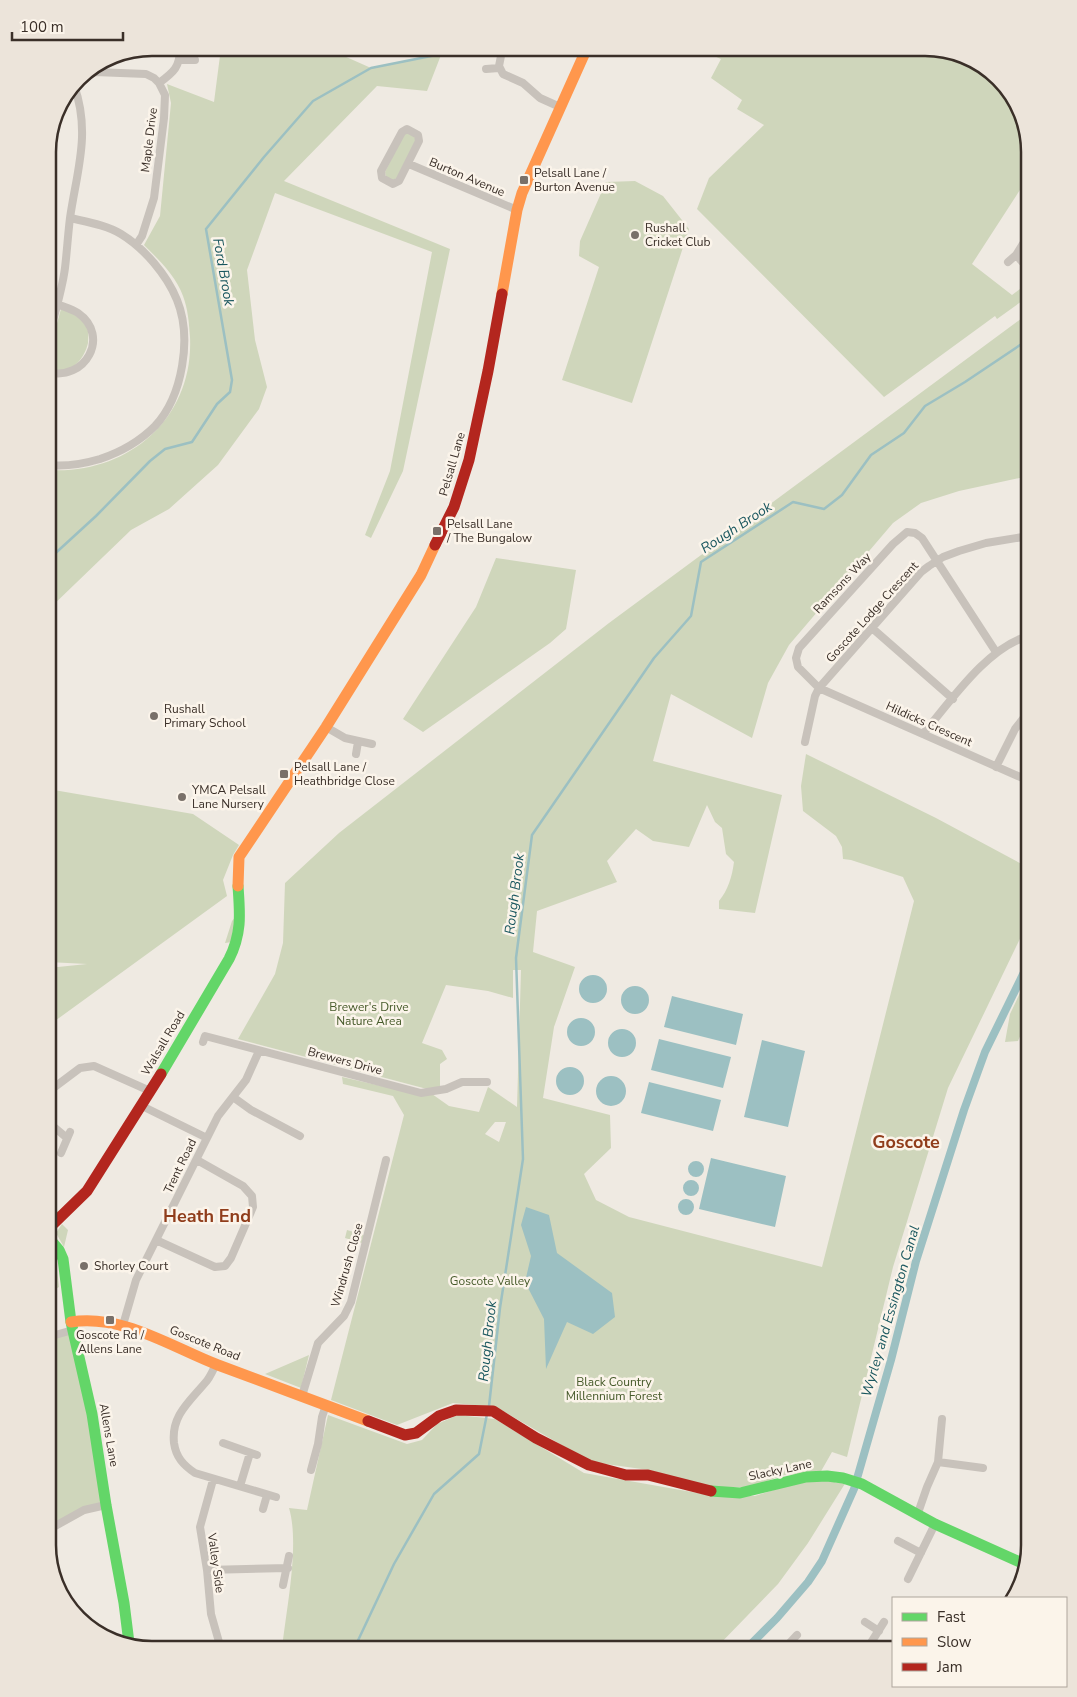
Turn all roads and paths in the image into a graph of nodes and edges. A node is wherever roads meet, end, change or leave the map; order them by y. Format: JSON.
{"nodes":[{"id":1,"x":180,"y":56,"type":"edge"},
{"id":2,"x":501,"y":56,"type":"edge"},
{"id":3,"x":582,"y":56,"type":"edge"},
{"id":4,"x":180,"y":60,"type":"junction"},
{"id":5,"x":195,"y":60,"type":"dead end"},
{"id":6,"x":499,"y":68,"type":"junction"},
{"id":7,"x":486,"y":70,"type":"dead end"},
{"id":8,"x":100,"y":72,"type":"edge"},
{"id":9,"x":159,"y":83,"type":"junction"},
{"id":10,"x":77,"y":94,"type":"edge"},
{"id":11,"x":560,"y":107,"type":"junction"},
{"id":12,"x":409,"y":164,"type":"junction"},
{"id":13,"x":517,"y":210,"type":"junction"},
{"id":14,"x":70,"y":218,"type":"junction"},
{"id":15,"x":136,"y":244,"type":"junction"},
{"id":16,"x":1021,"y":248,"type":"edge"},
{"id":17,"x":1016,"y":255,"type":"junction"},
{"id":18,"x":1021,"y":260,"type":"edge"},
{"id":19,"x":1008,"y":262,"type":"dead end"},
{"id":20,"x":57,"y":304,"type":"junction"},
{"id":21,"x":56,"y":308,"type":"edge"},
{"id":22,"x":56,"y":373,"type":"edge"},
{"id":23,"x":56,"y":466,"type":"edge"},
{"id":24,"x":1021,"y":538,"type":"edge"},
{"id":25,"x":937,"y":561,"type":"junction"},
{"id":26,"x":872,"y":628,"type":"junction"},
{"id":27,"x":1021,"y":640,"type":"edge"},
{"id":28,"x":996,"y":652,"type":"junction"},
{"id":29,"x":819,"y":688,"type":"junction"},
{"id":30,"x":953,"y":698,"type":"junction"},
{"id":31,"x":1021,"y":722,"type":"edge"},
{"id":32,"x":326,"y":727,"type":"junction"},
{"id":33,"x":923,"y":734,"type":"junction"},
{"id":34,"x":358,"y":742,"type":"junction"},
{"id":35,"x":805,"y":742,"type":"dead end"},
{"id":36,"x":372,"y":744,"type":"dead end"},
{"id":37,"x":356,"y":754,"type":"dead end"},
{"id":38,"x":996,"y":767,"type":"junction"},
{"id":39,"x":1021,"y":777,"type":"edge"},
{"id":40,"x":245,"y":846,"type":"joint"},
{"id":41,"x":203,"y":1042,"type":"dead end"},
{"id":42,"x":259,"y":1051,"type":"junction"},
{"id":43,"x":486,"y":1082,"type":"dead end"},
{"id":44,"x":56,"y":1086,"type":"edge"},
{"id":45,"x":150,"y":1091,"type":"junction"},
{"id":46,"x":233,"y":1097,"type":"junction"},
{"id":47,"x":142,"y":1106,"type":"junction"},
{"id":48,"x":275,"y":1112,"type":"dead end"},
{"id":49,"x":272,"y":1121,"type":"junction"},
{"id":50,"x":56,"y":1127,"type":"edge"},
{"id":51,"x":300,"y":1136,"type":"dead end"},
{"id":52,"x":207,"y":1138,"type":"junction"},
{"id":53,"x":61,"y":1153,"type":"dead end"},
{"id":54,"x":196,"y":1160,"type":"junction"},
{"id":55,"x":386,"y":1160,"type":"dead end"},
{"id":56,"x":56,"y":1222,"type":"edge"},
{"id":57,"x":156,"y":1240,"type":"junction"},
{"id":58,"x":56,"y":1246,"type":"edge"},
{"id":59,"x":123,"y":1325,"type":"junction"},
{"id":60,"x":72,"y":1326,"type":"junction"},
{"id":61,"x":56,"y":1333,"type":"edge"},
{"id":62,"x":216,"y":1364,"type":"junction"},
{"id":63,"x":302,"y":1396,"type":"junction"},
{"id":64,"x":326,"y":1405,"type":"junction"},
{"id":65,"x":479,"y":1410,"type":"joint"},
{"id":66,"x":942,"y":1419,"type":"dead end"},
{"id":67,"x":223,"y":1443,"type":"dead end"},
{"id":68,"x":938,"y":1462,"type":"junction"},
{"id":69,"x":983,"y":1468,"type":"dead end"},
{"id":70,"x":311,"y":1470,"type":"dead end"},
{"id":71,"x":212,"y":1480,"type":"junction"},
{"id":72,"x":240,"y":1486,"type":"junction"},
{"id":73,"x":267,"y":1495,"type":"junction"},
{"id":74,"x":276,"y":1497,"type":"dead end"},
{"id":75,"x":106,"y":1505,"type":"junction"},
{"id":76,"x":263,"y":1509,"type":"dead end"},
{"id":77,"x":918,"y":1513,"type":"junction"},
{"id":78,"x":935,"y":1524,"type":"junction"},
{"id":79,"x":56,"y":1526,"type":"edge"},
{"id":80,"x":898,"y":1541,"type":"dead end"},
{"id":81,"x":921,"y":1553,"type":"junction"},
{"id":82,"x":289,"y":1556,"type":"dead end"},
{"id":83,"x":1020,"y":1559,"type":"edge"},
{"id":84,"x":288,"y":1568,"type":"junction"},
{"id":85,"x":207,"y":1570,"type":"junction"},
{"id":86,"x":908,"y":1579,"type":"dead end"},
{"id":87,"x":283,"y":1584,"type":"dead end"},
{"id":88,"x":865,"y":1622,"type":"dead end"},
{"id":89,"x":884,"y":1622,"type":"dead end"},
{"id":90,"x":879,"y":1631,"type":"junction"},
{"id":91,"x":797,"y":1635,"type":"dead end"},
{"id":92,"x":128,"y":1638,"type":"edge"},
{"id":93,"x":219,"y":1641,"type":"edge"},
{"id":94,"x":792,"y":1641,"type":"edge"},
{"id":95,"x":873,"y":1641,"type":"edge"}],
"edges":[{"from":1,"to":4,"type":"street"},
{"from":2,"to":6,"type":"street"},
{"from":3,"to":11,"type":"street","name":"Pelsall Lane"},
{"from":4,"to":5,"type":"street"},
{"from":4,"to":9,"type":"street"},
{"from":6,"to":7,"type":"street"},
{"from":6,"to":11,"type":"street"},
{"from":8,"to":9,"type":"street"},
{"from":9,"to":15,"type":"street","name":"Maple Drive"},
{"from":10,"to":14,"type":"street"},
{"from":11,"to":13,"type":"street","name":"Pelsall Lane"},
{"from":12,"to":12,"type":"street","name":"Burton Avenue"},
{"from":12,"to":13,"type":"street","name":"Burton Avenue"},
{"from":13,"to":32,"type":"street","name":"Pelsall Lane"},
{"from":14,"to":15,"type":"street"},
{"from":14,"to":20,"type":"street"},
{"from":15,"to":23,"type":"street"},
{"from":16,"to":17,"type":"street"},
{"from":17,"to":18,"type":"street"},
{"from":17,"to":19,"type":"street"},
{"from":20,"to":21,"type":"street"},
{"from":20,"to":22,"type":"street"},
{"from":24,"to":25,"type":"street","name":"Goscote Lodge Crescent"},
{"from":25,"to":26,"type":"street","name":"Goscote Lodge Crescent"},
{"from":25,"to":28,"type":"street","name":"Ramsons Way"},
{"from":25,"to":29,"type":"street","name":"Ramsons Way"},
{"from":26,"to":29,"type":"street","name":"Goscote Lodge Crescent"},
{"from":26,"to":30,"type":"street"},
{"from":27,"to":28,"type":"street"},
{"from":28,"to":30,"type":"street"},
{"from":29,"to":33,"type":"street","name":"Hildicks Crescent"},
{"from":29,"to":35,"type":"street","name":"Goscote Lodge Crescent"},
{"from":30,"to":33,"type":"street"},
{"from":31,"to":38,"type":"street"},
{"from":32,"to":34,"type":"street"},
{"from":32,"to":40,"type":"street","name":"Pelsall Lane"},
{"from":33,"to":38,"type":"street","name":"Hildicks Crescent"},
{"from":34,"to":36,"type":"street"},
{"from":34,"to":37,"type":"street"},
{"from":38,"to":39,"type":"street","name":"Hildicks Crescent"},
{"from":40,"to":45,"type":"street","name":"Walsall Road"},
{"from":41,"to":42,"type":"street","name":"Brewers Drive"},
{"from":42,"to":43,"type":"street","name":"Brewers Drive"},
{"from":42,"to":46,"type":"street","name":"Trent Road"},
{"from":44,"to":45,"type":"street"},
{"from":45,"to":47,"type":"street","name":"Walsall Road"},
{"from":46,"to":49,"type":"street"},
{"from":46,"to":52,"type":"street","name":"Trent Road"},
{"from":47,"to":52,"type":"street"},
{"from":47,"to":56,"type":"street","name":"Walsall Road"},
{"from":48,"to":49,"type":"street"},
{"from":49,"to":51,"type":"street"},
{"from":50,"to":53,"type":"street"},
{"from":52,"to":54,"type":"street","name":"Trent Road"},
{"from":54,"to":57,"type":"street","name":"Trent Road"},
{"from":54,"to":57,"type":"street"},
{"from":55,"to":63,"type":"street","name":"Windrush Close"},
{"from":57,"to":59,"type":"street","name":"Trent Road"},
{"from":58,"to":60,"type":"street","name":"Allens Lane"},
{"from":59,"to":60,"type":"street","name":"Goscote Road"},
{"from":59,"to":62,"type":"street","name":"Goscote Road"},
{"from":60,"to":61,"type":"street"},
{"from":60,"to":75,"type":"street","name":"Allens Lane"},
{"from":62,"to":63,"type":"street","name":"Goscote Road"},
{"from":62,"to":71,"type":"street"},
{"from":63,"to":64,"type":"street","name":"Goscote Road"},
{"from":64,"to":65,"type":"street","name":"Goscote Road"},
{"from":64,"to":70,"type":"street"},
{"from":65,"to":77,"type":"street","name":"Slacky Lane"},
{"from":66,"to":68,"type":"street"},
{"from":67,"to":72,"type":"street"},
{"from":68,"to":69,"type":"street"},
{"from":68,"to":77,"type":"street"},
{"from":71,"to":72,"type":"street"},
{"from":71,"to":85,"type":"street","name":"Valley Side"},
{"from":72,"to":73,"type":"street"},
{"from":73,"to":74,"type":"street"},
{"from":73,"to":76,"type":"street"},
{"from":75,"to":79,"type":"street"},
{"from":75,"to":92,"type":"street","name":"Allens Lane"},
{"from":77,"to":78,"type":"street","name":"Slacky Lane"},
{"from":78,"to":81,"type":"street"},
{"from":78,"to":83,"type":"street","name":"Slacky Lane"},
{"from":80,"to":81,"type":"street"},
{"from":81,"to":86,"type":"street"},
{"from":82,"to":84,"type":"street"},
{"from":84,"to":85,"type":"street"},
{"from":84,"to":87,"type":"street"},
{"from":85,"to":93,"type":"street","name":"Valley Side"},
{"from":88,"to":90,"type":"street"},
{"from":89,"to":90,"type":"street"},
{"from":90,"to":95,"type":"street"},
{"from":91,"to":94,"type":"street"}]}
